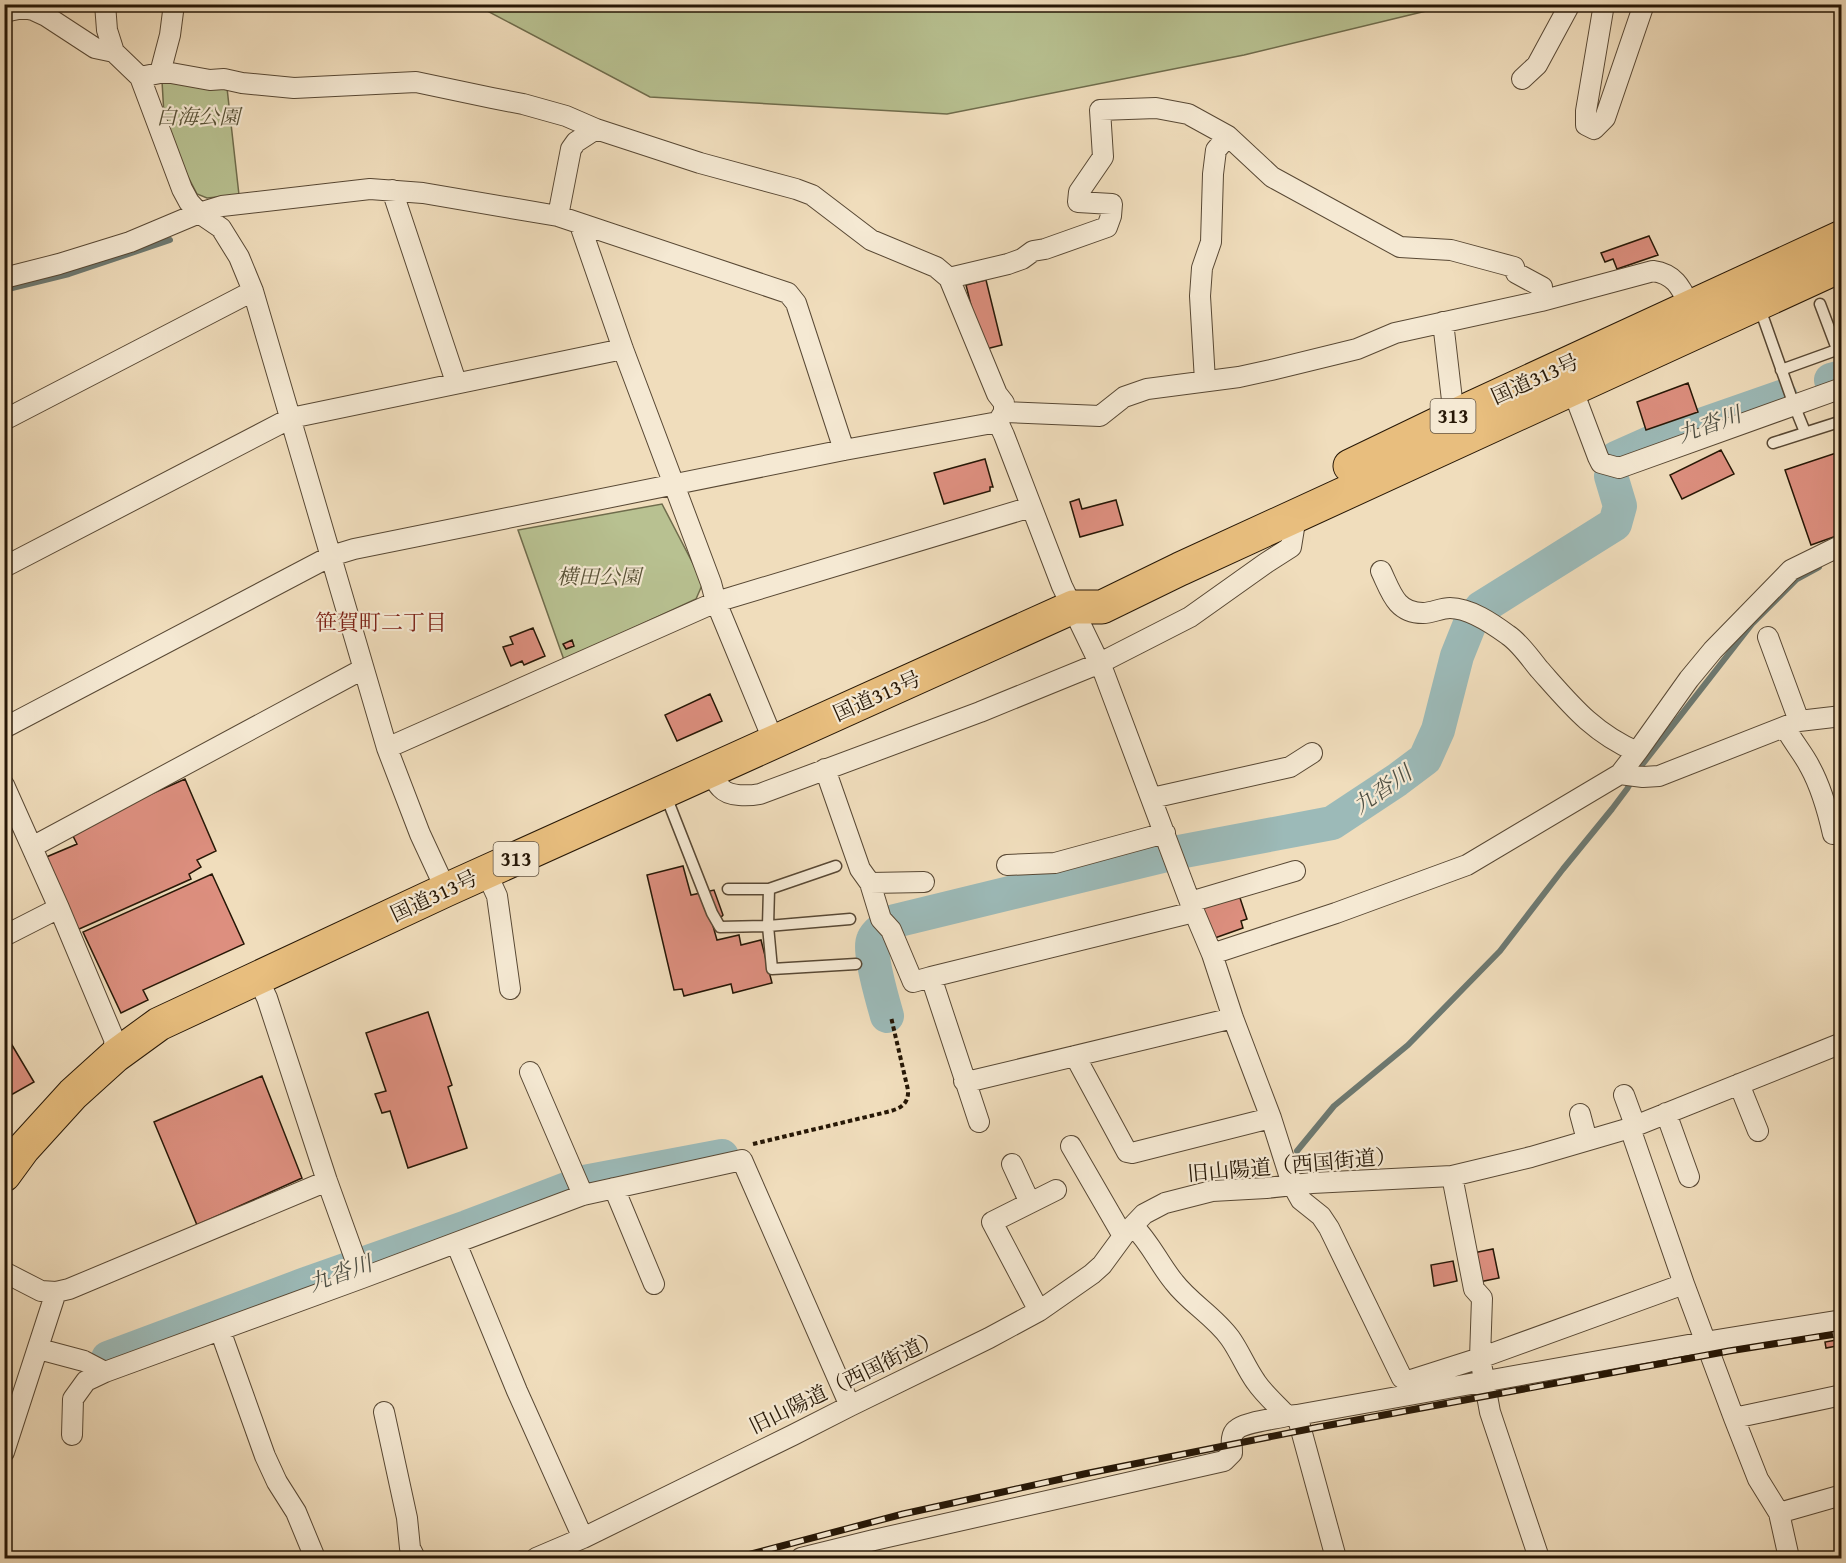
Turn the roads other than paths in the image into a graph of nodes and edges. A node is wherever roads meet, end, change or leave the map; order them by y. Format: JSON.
{"nodes":[{"id":1,"x":105,"y":4,"type":"edge"},
{"id":2,"x":174,"y":4,"type":"edge"},
{"id":3,"x":1570,"y":4,"type":"edge"},
{"id":4,"x":1604,"y":4,"type":"edge"},
{"id":5,"x":1644,"y":4,"type":"edge"},
{"id":6,"x":4,"y":12,"type":"edge"},
{"id":7,"x":114,"y":52,"type":"junction"},
{"id":8,"x":160,"y":73,"type":"junction"},
{"id":9,"x":140,"y":77,"type":"junction"},
{"id":10,"x":1522,"y":79,"type":"dead end"},
{"id":11,"x":596,"y":129,"type":"junction"},
{"id":12,"x":1228,"y":135,"type":"junction"},
{"id":13,"x":392,"y":190,"type":"junction"},
{"id":14,"x":199,"y":213,"type":"junction"},
{"id":15,"x":558,"y":216,"type":"junction"},
{"id":16,"x":580,"y":225,"type":"junction"},
{"id":17,"x":1842,"y":237,"type":"edge"},
{"id":18,"x":1842,"y":265,"type":"edge"},
{"id":19,"x":4,"y":278,"type":"edge"},
{"id":20,"x":948,"y":278,"type":"junction"},
{"id":21,"x":253,"y":291,"type":"junction"},
{"id":22,"x":1541,"y":301,"type":"junction"},
{"id":23,"x":1758,"y":302,"type":"junction"},
{"id":24,"x":1820,"y":304,"type":"dead end"},
{"id":25,"x":1690,"y":306,"type":"junction"},
{"id":26,"x":1443,"y":322,"type":"junction"},
{"id":27,"x":623,"y":348,"type":"junction"},
{"id":28,"x":1839,"y":349,"type":"edge"},
{"id":29,"x":1781,"y":370,"type":"junction"},
{"id":30,"x":1205,"y":381,"type":"junction"},
{"id":31,"x":456,"y":382,"type":"junction"},
{"id":32,"x":1572,"y":388,"type":"junction"},
{"id":33,"x":1842,"y":388,"type":"edge"},
{"id":34,"x":1794,"y":405,"type":"junction"},
{"id":35,"x":1458,"y":414,"type":"junction"},
{"id":36,"x":1001,"y":417,"type":"junction"},
{"id":37,"x":291,"y":418,"type":"junction"},
{"id":38,"x":4,"y":420,"type":"edge"},
{"id":39,"x":1842,"y":421,"type":"edge"},
{"id":40,"x":1805,"y":432,"type":"junction"},
{"id":41,"x":1773,"y":443,"type":"dead end"},
{"id":42,"x":844,"y":450,"type":"junction"},
{"id":43,"x":675,"y":485,"type":"junction"},
{"id":44,"x":1031,"y":507,"type":"junction"},
{"id":45,"x":1296,"y":516,"type":"junction"},
{"id":46,"x":1842,"y":544,"type":"edge"},
{"id":47,"x":331,"y":556,"type":"junction"},
{"id":48,"x":4,"y":567,"type":"edge"},
{"id":49,"x":1381,"y":571,"type":"dead end"},
{"id":50,"x":716,"y":602,"type":"junction"},
{"id":51,"x":1072,"y":607,"type":"junction"},
{"id":52,"x":1768,"y":637,"type":"dead end"},
{"id":53,"x":1100,"y":663,"type":"junction"},
{"id":54,"x":363,"y":669,"type":"junction"},
{"id":55,"x":1842,"y":716,"type":"edge"},
{"id":56,"x":1792,"y":724,"type":"junction"},
{"id":57,"x":4,"y":728,"type":"edge"},
{"id":58,"x":774,"y":742,"type":"junction"},
{"id":59,"x":387,"y":748,"type":"junction"},
{"id":60,"x":1636,"y":752,"type":"junction"},
{"id":61,"x":1312,"y":753,"type":"dead end"},
{"id":62,"x":825,"y":769,"type":"junction"},
{"id":63,"x":709,"y":771,"type":"junction"},
{"id":64,"x":1630,"y":775,"type":"junction"},
{"id":65,"x":4,"y":785,"type":"edge"},
{"id":66,"x":664,"y":792,"type":"junction"},
{"id":67,"x":1152,"y":798,"type":"junction"},
{"id":68,"x":1835,"y":827,"type":"edge"},
{"id":69,"x":32,"y":847,"type":"junction"},
{"id":70,"x":1170,"y":848,"type":"junction"},
{"id":71,"x":1007,"y":865,"type":"dead end"},
{"id":72,"x":836,"y":866,"type":"dead end"},
{"id":73,"x":1295,"y":870,"type":"dead end"},
{"id":74,"x":486,"y":872,"type":"junction"},
{"id":75,"x":924,"y":882,"type":"dead end"},
{"id":76,"x":870,"y":883,"type":"junction"},
{"id":77,"x":728,"y":889,"type":"dead end"},
{"id":78,"x":769,"y":889,"type":"junction"},
{"id":79,"x":446,"y":890,"type":"junction"},
{"id":80,"x":1192,"y":907,"type":"junction"},
{"id":81,"x":59,"y":908,"type":"junction"},
{"id":82,"x":850,"y":918,"type":"dead end"},
{"id":83,"x":768,"y":926,"type":"junction"},
{"id":84,"x":4,"y":936,"type":"edge"},
{"id":85,"x":1212,"y":954,"type":"junction"},
{"id":86,"x":856,"y":964,"type":"dead end"},
{"id":87,"x":257,"y":977,"type":"junction"},
{"id":88,"x":931,"y":978,"type":"junction"},
{"id":89,"x":510,"y":989,"type":"dead end"},
{"id":90,"x":1233,"y":1018,"type":"junction"},
{"id":91,"x":1842,"y":1043,"type":"edge"},
{"id":92,"x":115,"y":1056,"type":"junction"},
{"id":93,"x":1075,"y":1056,"type":"junction"},
{"id":94,"x":530,"y":1072,"type":"dead end"},
{"id":95,"x":964,"y":1081,"type":"junction"},
{"id":96,"x":1739,"y":1084,"type":"junction"},
{"id":97,"x":1624,"y":1095,"type":"dead end"},
{"id":98,"x":1666,"y":1113,"type":"junction"},
{"id":99,"x":1580,"y":1114,"type":"dead end"},
{"id":100,"x":1271,"y":1118,"type":"junction"},
{"id":101,"x":979,"y":1122,"type":"dead end"},
{"id":102,"x":1632,"y":1126,"type":"junction"},
{"id":103,"x":1758,"y":1131,"type":"dead end"},
{"id":104,"x":1587,"y":1140,"type":"junction"},
{"id":105,"x":1071,"y":1146,"type":"dead end"},
{"id":106,"x":1012,"y":1164,"type":"dead end"},
{"id":107,"x":4,"y":1175,"type":"edge"},
{"id":108,"x":1452,"y":1176,"type":"junction"},
{"id":109,"x":1689,"y":1177,"type":"dead end"},
{"id":110,"x":327,"y":1181,"type":"junction"},
{"id":111,"x":1292,"y":1184,"type":"junction"},
{"id":112,"x":614,"y":1188,"type":"junction"},
{"id":113,"x":1056,"y":1190,"type":"dead end"},
{"id":114,"x":583,"y":1195,"type":"junction"},
{"id":115,"x":1030,"y":1203,"type":"junction"},
{"id":116,"x":1129,"y":1230,"type":"junction"},
{"id":117,"x":456,"y":1243,"type":"junction"},
{"id":118,"x":359,"y":1269,"type":"junction"},
{"id":119,"x":4,"y":1272,"type":"edge"},
{"id":120,"x":654,"y":1284,"type":"dead end"},
{"id":121,"x":1684,"y":1284,"type":"junction"},
{"id":122,"x":56,"y":1292,"type":"junction"},
{"id":123,"x":1039,"y":1311,"type":"junction"},
{"id":124,"x":1842,"y":1320,"type":"edge"},
{"id":125,"x":220,"y":1330,"type":"junction"},
{"id":126,"x":1705,"y":1342,"type":"junction"},
{"id":127,"x":39,"y":1349,"type":"junction"},
{"id":128,"x":1480,"y":1358,"type":"junction"},
{"id":129,"x":105,"y":1371,"type":"junction"},
{"id":130,"x":1484,"y":1382,"type":"junction"},
{"id":131,"x":1842,"y":1395,"type":"edge"},
{"id":132,"x":850,"y":1406,"type":"junction"},
{"id":133,"x":384,"y":1412,"type":"dead end"},
{"id":134,"x":1292,"y":1416,"type":"junction"},
{"id":135,"x":1734,"y":1418,"type":"junction"},
{"id":136,"x":72,"y":1435,"type":"dead end"},
{"id":137,"x":4,"y":1452,"type":"edge"},
{"id":138,"x":1842,"y":1495,"type":"edge"},
{"id":139,"x":1779,"y":1513,"type":"junction"},
{"id":140,"x":583,"y":1538,"type":"junction"},
{"id":141,"x":1533,"y":1556,"type":"edge"},
{"id":142,"x":315,"y":1558,"type":"edge"},
{"id":143,"x":415,"y":1558,"type":"edge"},
{"id":144,"x":536,"y":1558,"type":"edge"},
{"id":145,"x":801,"y":1558,"type":"edge"},
{"id":146,"x":1336,"y":1558,"type":"edge"},
{"id":147,"x":1789,"y":1558,"type":"edge"}],
"edges":[{"from":1,"to":7,"type":"street"},
{"from":2,"to":8,"type":"street"},
{"from":3,"to":10,"type":"street"},
{"from":4,"to":5,"type":"street"},
{"from":6,"to":7,"type":"street"},
{"from":7,"to":9,"type":"street"},
{"from":8,"to":9,"type":"street"},
{"from":8,"to":11,"type":"street"},
{"from":9,"to":14,"type":"street"},
{"from":11,"to":15,"type":"street"},
{"from":11,"to":20,"type":"street"},
{"from":12,"to":20,"type":"street"},
{"from":12,"to":22,"type":"street"},
{"from":12,"to":30,"type":"street"},
{"from":13,"to":14,"type":"street"},
{"from":13,"to":15,"type":"street"},
{"from":13,"to":31,"type":"street"},
{"from":14,"to":19,"type":"street"},
{"from":14,"to":21,"type":"street"},
{"from":15,"to":16,"type":"street"},
{"from":16,"to":27,"type":"street"},
{"from":16,"to":42,"type":"street"},
{"from":17,"to":25,"type":"highway","name":"国道313号","number":"313"},
{"from":18,"to":23,"type":"highway","name":"国道313号","number":"313"},
{"from":20,"to":36,"type":"street"},
{"from":21,"to":37,"type":"street"},
{"from":21,"to":38,"type":"street"},
{"from":22,"to":25,"type":"street"},
{"from":22,"to":26,"type":"street"},
{"from":23,"to":29,"type":"lane"},
{"from":23,"to":32,"type":"highway","name":"国道313号","number":"313"},
{"from":24,"to":28,"type":"lane"},
{"from":25,"to":35,"type":"highway","name":"国道313号","number":"313"},
{"from":26,"to":30,"type":"street"},
{"from":26,"to":35,"type":"street"},
{"from":27,"to":31,"type":"street"},
{"from":27,"to":43,"type":"street"},
{"from":28,"to":29,"type":"lane"},
{"from":29,"to":34,"type":"lane"},
{"from":30,"to":36,"type":"street"},
{"from":31,"to":37,"type":"street"},
{"from":32,"to":34,"type":"street"},
{"from":32,"to":45,"type":"highway","name":"国道313号","number":"313"},
{"from":33,"to":34,"type":"street"},
{"from":34,"to":40,"type":"lane"},
{"from":35,"to":51,"type":"highway","name":"国道313号","number":"313"},
{"from":36,"to":42,"type":"street"},
{"from":36,"to":44,"type":"street"},
{"from":37,"to":47,"type":"street"},
{"from":37,"to":48,"type":"street"},
{"from":39,"to":40,"type":"lane"},
{"from":40,"to":41,"type":"lane"},
{"from":42,"to":43,"type":"street"},
{"from":43,"to":47,"type":"street"},
{"from":43,"to":50,"type":"street"},
{"from":44,"to":50,"type":"street"},
{"from":44,"to":51,"type":"street"},
{"from":45,"to":51,"type":"highway","name":"国道313号","number":"313"},
{"from":45,"to":53,"type":"street"},
{"from":46,"to":60,"type":"street"},
{"from":47,"to":54,"type":"street"},
{"from":47,"to":57,"type":"street"},
{"from":49,"to":60,"type":"street"},
{"from":50,"to":58,"type":"street"},
{"from":50,"to":59,"type":"street"},
{"from":51,"to":53,"type":"street"},
{"from":51,"to":58,"type":"highway","name":"国道313号","number":"313"},
{"from":52,"to":56,"type":"street"},
{"from":53,"to":62,"type":"street"},
{"from":53,"to":67,"type":"street"},
{"from":54,"to":59,"type":"street"},
{"from":54,"to":69,"type":"street"},
{"from":55,"to":56,"type":"street"},
{"from":56,"to":64,"type":"street"},
{"from":56,"to":68,"type":"street"},
{"from":58,"to":63,"type":"highway","name":"国道313号","number":"313"},
{"from":59,"to":79,"type":"street"},
{"from":60,"to":64,"type":"street"},
{"from":61,"to":67,"type":"street"},
{"from":62,"to":63,"type":"street"},
{"from":62,"to":76,"type":"street"},
{"from":63,"to":66,"type":"highway","name":"国道313号","number":"313"},
{"from":64,"to":85,"type":"street"},
{"from":65,"to":69,"type":"street"},
{"from":66,"to":74,"type":"highway","name":"国道313号","number":"313"},
{"from":66,"to":83,"type":"lane"},
{"from":67,"to":70,"type":"street"},
{"from":69,"to":81,"type":"street"},
{"from":70,"to":71,"type":"street"},
{"from":70,"to":80,"type":"street"},
{"from":72,"to":78,"type":"lane"},
{"from":73,"to":80,"type":"street"},
{"from":74,"to":79,"type":"highway","name":"国道313号","number":"313"},
{"from":74,"to":89,"type":"street"},
{"from":75,"to":76,"type":"street"},
{"from":76,"to":88,"type":"street"},
{"from":77,"to":78,"type":"lane"},
{"from":78,"to":83,"type":"lane"},
{"from":79,"to":87,"type":"highway","name":"国道313号","number":"313"},
{"from":80,"to":85,"type":"street"},
{"from":80,"to":88,"type":"street"},
{"from":81,"to":84,"type":"street"},
{"from":81,"to":92,"type":"street"},
{"from":82,"to":83,"type":"lane"},
{"from":83,"to":86,"type":"lane"},
{"from":85,"to":90,"type":"street"},
{"from":87,"to":92,"type":"highway","name":"国道313号","number":"313"},
{"from":87,"to":110,"type":"street"},
{"from":88,"to":95,"type":"street"},
{"from":90,"to":93,"type":"street"},
{"from":90,"to":100,"type":"street"},
{"from":91,"to":96,"type":"street","name":"旧山陽道（西国街道）"},
{"from":92,"to":107,"type":"highway","name":"国道313号","number":"313"},
{"from":93,"to":95,"type":"street"},
{"from":93,"to":100,"type":"street"},
{"from":94,"to":114,"type":"street"},
{"from":95,"to":101,"type":"street"},
{"from":96,"to":98,"type":"street","name":"旧山陽道（西国街道）"},
{"from":96,"to":103,"type":"street"},
{"from":97,"to":102,"type":"street"},
{"from":98,"to":102,"type":"street","name":"旧山陽道（西国街道）"},
{"from":98,"to":109,"type":"street"},
{"from":99,"to":104,"type":"street"},
{"from":100,"to":111,"type":"street"},
{"from":102,"to":104,"type":"street","name":"旧山陽道（西国街道）"},
{"from":102,"to":121,"type":"street"},
{"from":104,"to":108,"type":"street","name":"旧山陽道（西国街道）"},
{"from":105,"to":116,"type":"street"},
{"from":106,"to":115,"type":"street"},
{"from":108,"to":111,"type":"street","name":"旧山陽道（西国街道）"},
{"from":108,"to":128,"type":"street"},
{"from":110,"to":118,"type":"street"},
{"from":110,"to":122,"type":"street"},
{"from":111,"to":116,"type":"street","name":"旧山陽道（西国街道）"},
{"from":111,"to":128,"type":"street"},
{"from":112,"to":114,"type":"street"},
{"from":112,"to":120,"type":"street"},
{"from":112,"to":132,"type":"street"},
{"from":113,"to":115,"type":"street"},
{"from":114,"to":117,"type":"street"},
{"from":115,"to":123,"type":"street"},
{"from":116,"to":123,"type":"street","name":"旧山陽道（西国街道）"},
{"from":116,"to":134,"type":"street"},
{"from":117,"to":118,"type":"street"},
{"from":117,"to":140,"type":"street"},
{"from":118,"to":125,"type":"street"},
{"from":119,"to":122,"type":"street"},
{"from":121,"to":126,"type":"street"},
{"from":121,"to":128,"type":"street"},
{"from":122,"to":127,"type":"street"},
{"from":123,"to":132,"type":"street","name":"旧山陽道（西国街道）"},
{"from":124,"to":126,"type":"street"},
{"from":125,"to":129,"type":"street"},
{"from":125,"to":142,"type":"street"},
{"from":126,"to":130,"type":"street"},
{"from":126,"to":135,"type":"street"},
{"from":127,"to":129,"type":"street"},
{"from":127,"to":137,"type":"street"},
{"from":128,"to":130,"type":"street"},
{"from":129,"to":136,"type":"street"},
{"from":130,"to":134,"type":"street"},
{"from":130,"to":141,"type":"street"},
{"from":131,"to":135,"type":"street"},
{"from":132,"to":140,"type":"street","name":"旧山陽道（西国街道）"},
{"from":133,"to":143,"type":"street"},
{"from":134,"to":145,"type":"street"},
{"from":134,"to":146,"type":"street"},
{"from":135,"to":139,"type":"street"},
{"from":138,"to":139,"type":"street"},
{"from":139,"to":147,"type":"street"},
{"from":140,"to":144,"type":"street","name":"旧山陽道（西国街道）"}]}
